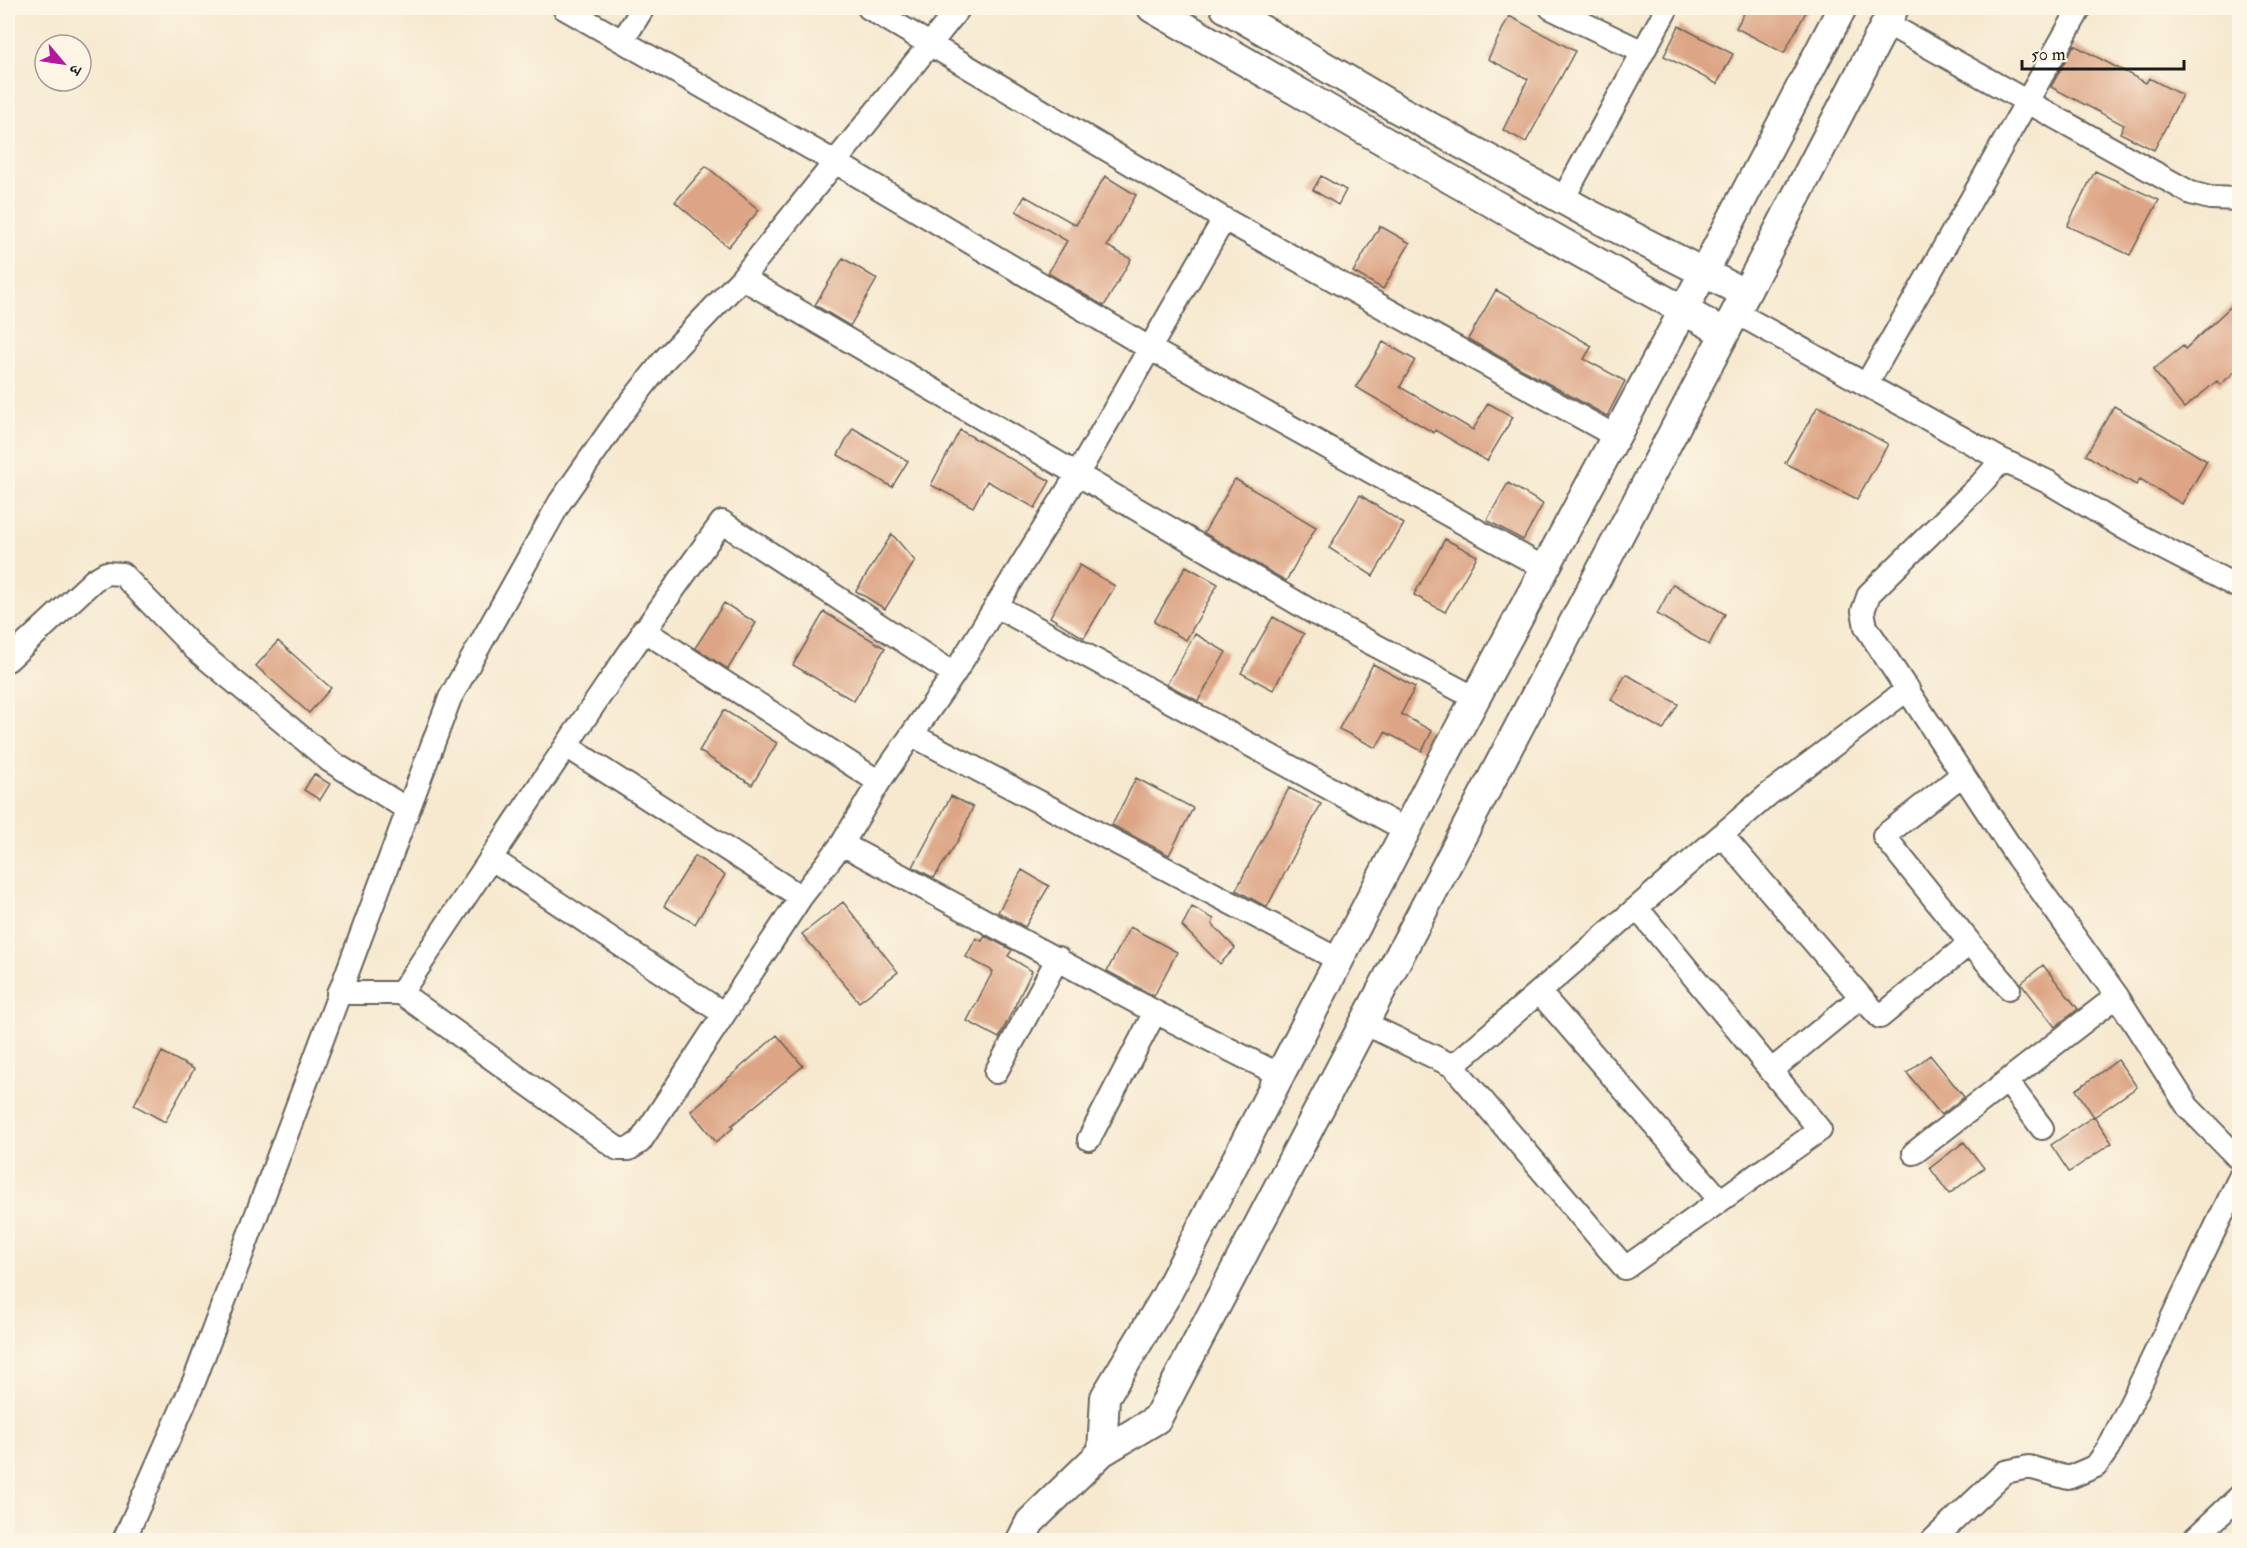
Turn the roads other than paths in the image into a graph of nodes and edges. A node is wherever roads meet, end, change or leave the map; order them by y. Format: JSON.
{"nodes":[{"id":1,"x":564,"y":8,"type":"edge"},
{"id":2,"x":643,"y":8,"type":"edge"},
{"id":3,"x":869,"y":8,"type":"edge"},
{"id":4,"x":959,"y":8,"type":"edge"},
{"id":5,"x":1152,"y":8,"type":"edge"},
{"id":6,"x":1225,"y":8,"type":"edge"},
{"id":7,"x":1551,"y":8,"type":"edge"},
{"id":8,"x":1667,"y":8,"type":"edge"},
{"id":9,"x":1842,"y":8,"type":"edge"},
{"id":10,"x":2080,"y":8,"type":"edge"},
{"id":11,"x":1890,"y":15,"type":"edge"},
{"id":12,"x":623,"y":40,"type":"junction"},
{"id":13,"x":932,"y":44,"type":"junction"},
{"id":14,"x":1643,"y":52,"type":"junction"},
{"id":15,"x":2027,"y":102,"type":"junction"},
{"id":16,"x":835,"y":162,"type":"junction"},
{"id":17,"x":1563,"y":199,"type":"junction"},
{"id":18,"x":2240,"y":199,"type":"edge"},
{"id":19,"x":1224,"y":219,"type":"junction"},
{"id":20,"x":1704,"y":272,"type":"junction"},
{"id":21,"x":742,"y":278,"type":"junction"},
{"id":22,"x":1682,"y":309,"type":"junction"},
{"id":23,"x":1735,"y":313,"type":"junction"},
{"id":24,"x":1149,"y":348,"type":"junction"},
{"id":25,"x":1866,"y":385,"type":"junction"},
{"id":26,"x":1615,"y":436,"type":"junction"},
{"id":27,"x":2002,"y":460,"type":"junction"},
{"id":28,"x":1077,"y":475,"type":"junction"},
{"id":29,"x":1544,"y":568,"type":"junction"},
{"id":30,"x":2240,"y":588,"type":"edge"},
{"id":31,"x":996,"y":606,"type":"junction"},
{"id":32,"x":643,"y":630,"type":"junction"},
{"id":33,"x":8,"y":660,"type":"edge"},
{"id":34,"x":954,"y":674,"type":"junction"},
{"id":35,"x":1908,"y":689,"type":"junction"},
{"id":36,"x":1476,"y":698,"type":"junction"},
{"id":37,"x":914,"y":735,"type":"junction"},
{"id":38,"x":568,"y":747,"type":"junction"},
{"id":39,"x":1963,"y":774,"type":"junction"},
{"id":40,"x":879,"y":782,"type":"junction"},
{"id":41,"x":407,"y":809,"type":"junction"},
{"id":42,"x":1406,"y":830,"type":"junction"},
{"id":43,"x":1722,"y":835,"type":"junction"},
{"id":44,"x":842,"y":844,"type":"junction"},
{"id":45,"x":492,"y":859,"type":"junction"},
{"id":46,"x":801,"y":897,"type":"junction"},
{"id":47,"x":1637,"y":908,"type":"junction"},
{"id":48,"x":1970,"y":943,"type":"junction"},
{"id":49,"x":1058,"y":958,"type":"junction"},
{"id":50,"x":1339,"y":960,"type":"junction"},
{"id":51,"x":2009,"y":988,"type":"dead end"},
{"id":52,"x":1539,"y":992,"type":"junction"},
{"id":53,"x":338,"y":993,"type":"junction"},
{"id":54,"x":401,"y":993,"type":"junction"},
{"id":55,"x":2117,"y":996,"type":"junction"},
{"id":56,"x":1861,"y":998,"type":"junction"},
{"id":57,"x":1155,"y":1012,"type":"junction"},
{"id":58,"x":724,"y":1014,"type":"junction"},
{"id":59,"x":1364,"y":1023,"type":"junction"},
{"id":60,"x":1453,"y":1066,"type":"junction"},
{"id":61,"x":1771,"y":1071,"type":"junction"},
{"id":62,"x":996,"y":1072,"type":"dead end"},
{"id":63,"x":1280,"y":1074,"type":"junction"},
{"id":64,"x":2007,"y":1081,"type":"junction"},
{"id":65,"x":2042,"y":1128,"type":"dead end"},
{"id":66,"x":1089,"y":1139,"type":"dead end"},
{"id":67,"x":1914,"y":1153,"type":"dead end"},
{"id":68,"x":2240,"y":1160,"type":"edge"},
{"id":69,"x":2240,"y":1177,"type":"edge"},
{"id":70,"x":1720,"y":1200,"type":"junction"},
{"id":71,"x":1101,"y":1452,"type":"junction"},
{"id":72,"x":2240,"y":1496,"type":"edge"},
{"id":73,"x":124,"y":1540,"type":"edge"},
{"id":74,"x":1021,"y":1540,"type":"edge"},
{"id":75,"x":1933,"y":1540,"type":"edge"},
{"id":76,"x":2193,"y":1540,"type":"edge"}],
"edges":[{"from":1,"to":12,"type":"street"},
{"from":2,"to":12,"type":"street"},
{"from":3,"to":13,"type":"street"},
{"from":4,"to":13,"type":"street"},
{"from":5,"to":22,"type":"street"},
{"from":6,"to":17,"type":"street"},
{"from":7,"to":14,"type":"street"},
{"from":8,"to":14,"type":"street"},
{"from":9,"to":20,"type":"street"},
{"from":10,"to":15,"type":"street"},
{"from":11,"to":15,"type":"street"},
{"from":11,"to":23,"type":"street"},
{"from":12,"to":16,"type":"street"},
{"from":13,"to":16,"type":"street"},
{"from":13,"to":19,"type":"street"},
{"from":14,"to":17,"type":"street"},
{"from":15,"to":18,"type":"street"},
{"from":15,"to":25,"type":"street"},
{"from":16,"to":21,"type":"street"},
{"from":16,"to":24,"type":"street"},
{"from":17,"to":20,"type":"street"},
{"from":19,"to":24,"type":"street"},
{"from":19,"to":26,"type":"street"},
{"from":20,"to":22,"type":"street"},
{"from":20,"to":23,"type":"street"},
{"from":21,"to":28,"type":"street"},
{"from":21,"to":41,"type":"street"},
{"from":22,"to":23,"type":"street"},
{"from":22,"to":26,"type":"street"},
{"from":23,"to":25,"type":"street"},
{"from":23,"to":59,"type":"street"},
{"from":24,"to":28,"type":"street"},
{"from":24,"to":29,"type":"street"},
{"from":25,"to":27,"type":"street"},
{"from":26,"to":29,"type":"street"},
{"from":27,"to":30,"type":"street"},
{"from":27,"to":35,"type":"street"},
{"from":28,"to":31,"type":"street"},
{"from":28,"to":36,"type":"street"},
{"from":29,"to":36,"type":"street"},
{"from":31,"to":34,"type":"street"},
{"from":31,"to":42,"type":"street"},
{"from":32,"to":34,"type":"street"},
{"from":32,"to":38,"type":"street"},
{"from":32,"to":40,"type":"street"},
{"from":33,"to":41,"type":"street"},
{"from":34,"to":37,"type":"street"},
{"from":35,"to":39,"type":"street"},
{"from":35,"to":43,"type":"street"},
{"from":36,"to":42,"type":"street"},
{"from":37,"to":40,"type":"street"},
{"from":37,"to":50,"type":"street"},
{"from":38,"to":45,"type":"street"},
{"from":38,"to":46,"type":"street"},
{"from":39,"to":48,"type":"street"},
{"from":39,"to":55,"type":"street"},
{"from":40,"to":44,"type":"street"},
{"from":41,"to":53,"type":"street"},
{"from":42,"to":50,"type":"street"},
{"from":43,"to":47,"type":"street"},
{"from":43,"to":56,"type":"street"},
{"from":44,"to":46,"type":"street"},
{"from":44,"to":49,"type":"street"},
{"from":45,"to":54,"type":"street"},
{"from":45,"to":58,"type":"street"},
{"from":46,"to":58,"type":"street"},
{"from":47,"to":52,"type":"street"},
{"from":47,"to":61,"type":"street"},
{"from":48,"to":51,"type":"street"},
{"from":48,"to":56,"type":"street"},
{"from":49,"to":57,"type":"street"},
{"from":49,"to":62,"type":"street"},
{"from":50,"to":63,"type":"street"},
{"from":52,"to":60,"type":"street"},
{"from":52,"to":70,"type":"street"},
{"from":53,"to":54,"type":"street"},
{"from":53,"to":73,"type":"street"},
{"from":54,"to":58,"type":"street"},
{"from":55,"to":64,"type":"street"},
{"from":55,"to":68,"type":"street"},
{"from":56,"to":61,"type":"street"},
{"from":57,"to":63,"type":"street"},
{"from":57,"to":66,"type":"street"},
{"from":59,"to":60,"type":"street"},
{"from":59,"to":71,"type":"street"},
{"from":60,"to":70,"type":"street"},
{"from":61,"to":70,"type":"street"},
{"from":63,"to":71,"type":"street"},
{"from":64,"to":65,"type":"street"},
{"from":64,"to":67,"type":"street"},
{"from":69,"to":75,"type":"street"},
{"from":71,"to":74,"type":"street"},
{"from":72,"to":76,"type":"street"}]}
